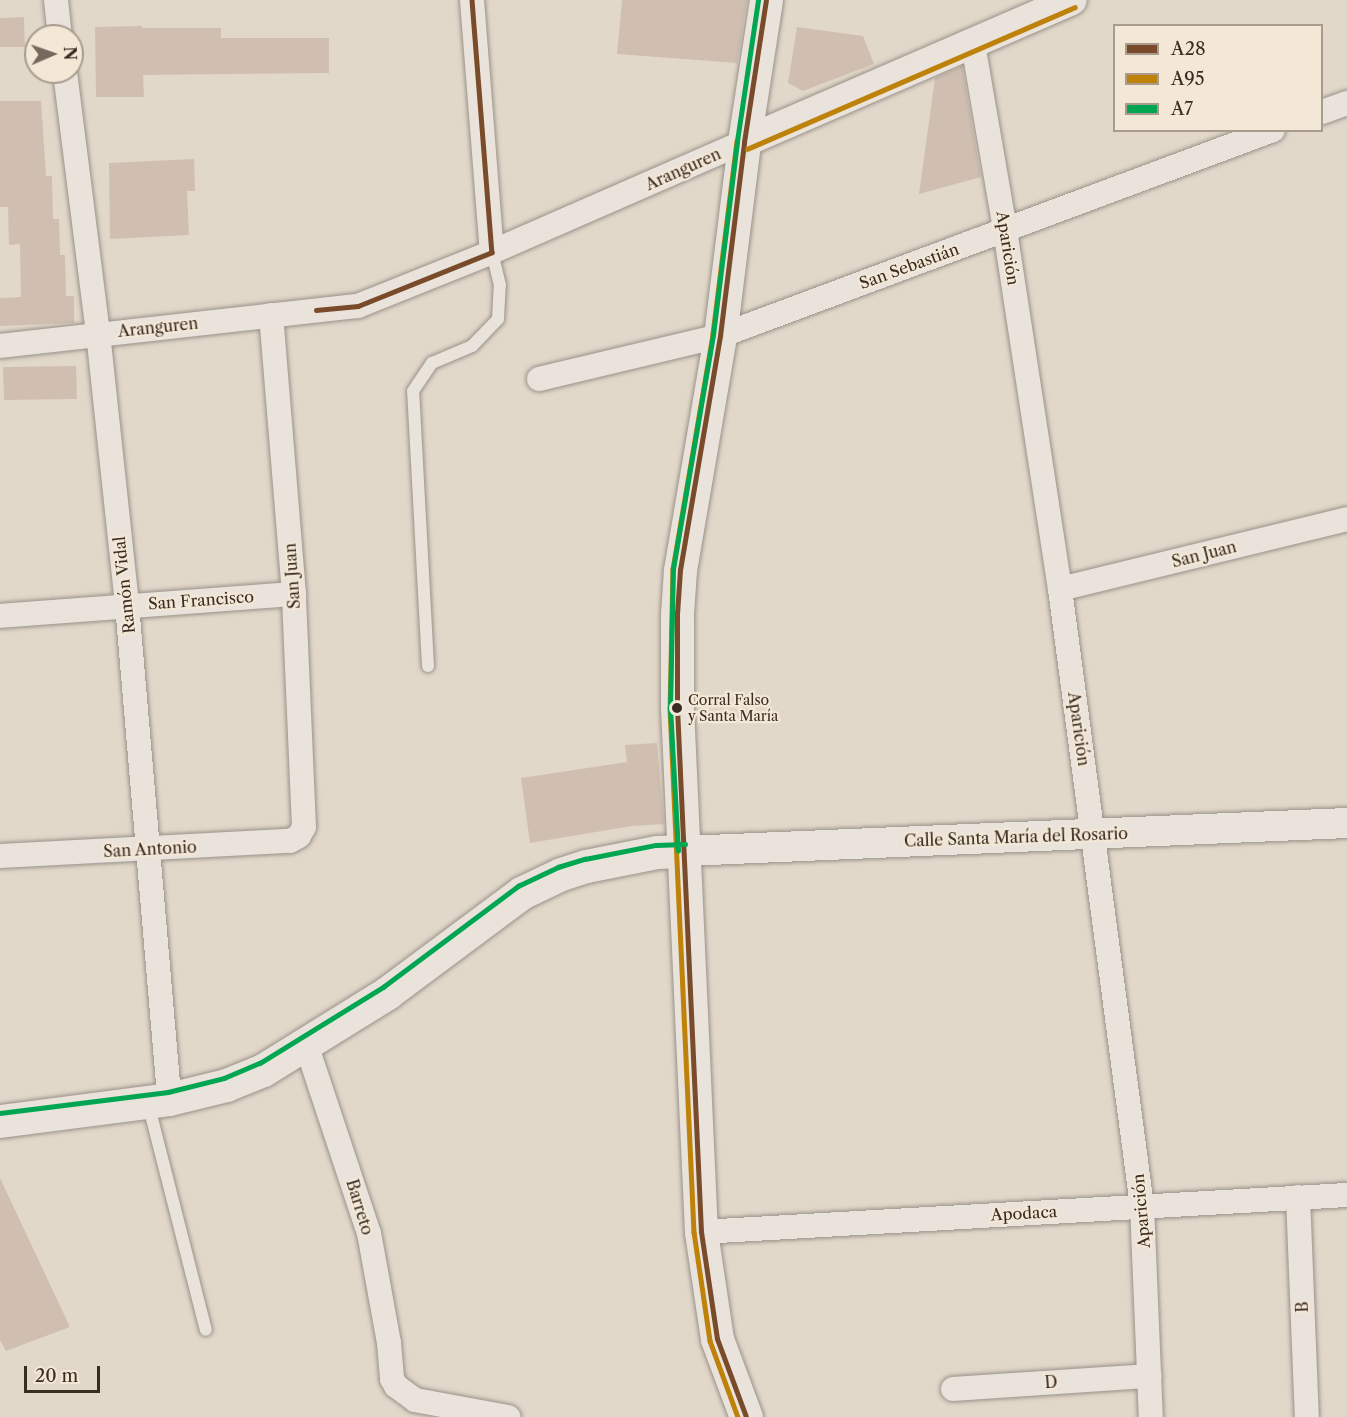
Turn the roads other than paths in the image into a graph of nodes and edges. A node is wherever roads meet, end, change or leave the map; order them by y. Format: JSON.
{"nodes":[{"id":1,"x":56,"y":0,"type":"edge"},
{"id":2,"x":472,"y":0,"type":"edge"},
{"id":3,"x":766,"y":0,"type":"edge"},
{"id":4,"x":1072,"y":0,"type":"edge"},
{"id":5,"x":59,"y":24,"type":"edge"},
{"id":6,"x":973,"y":44,"type":"junction"},
{"id":7,"x":67,"y":84,"type":"edge"},
{"id":8,"x":1347,"y":103,"type":"edge"},
{"id":9,"x":1323,"y":112,"type":"edge"},
{"id":10,"x":1268,"y":132,"type":"edge"},
{"id":11,"x":744,"y":142,"type":"junction"},
{"id":12,"x":1005,"y":230,"type":"junction"},
{"id":13,"x":492,"y":252,"type":"junction"},
{"id":14,"x":271,"y":315,"type":"junction"},
{"id":15,"x":98,"y":333,"type":"junction"},
{"id":16,"x":720,"y":336,"type":"junction"},
{"id":17,"x":0,"y":346,"type":"edge"},
{"id":18,"x":539,"y":379,"type":"dead end"},
{"id":19,"x":1347,"y":519,"type":"edge"},
{"id":20,"x":1060,"y":589,"type":"junction"},
{"id":21,"x":294,"y":594,"type":"junction"},
{"id":22,"x":127,"y":605,"type":"junction"},
{"id":23,"x":0,"y":616,"type":"edge"},
{"id":24,"x":428,"y":666,"type":"dead end"},
{"id":25,"x":1347,"y":823,"type":"edge"},
{"id":26,"x":1094,"y":834,"type":"junction"},
{"id":27,"x":299,"y":836,"type":"joint"},
{"id":28,"x":149,"y":850,"type":"junction"},
{"id":29,"x":685,"y":851,"type":"junction"},
{"id":30,"x":0,"y":856,"type":"edge"},
{"id":31,"x":305,"y":1041,"type":"junction"},
{"id":32,"x":158,"y":1100,"type":"junction"},
{"id":33,"x":0,"y":1121,"type":"edge"},
{"id":34,"x":1347,"y":1195,"type":"edge"},
{"id":35,"x":1298,"y":1197,"type":"junction"},
{"id":36,"x":1142,"y":1206,"type":"junction"},
{"id":37,"x":701,"y":1232,"type":"junction"},
{"id":38,"x":206,"y":1330,"type":"dead end"},
{"id":39,"x":1150,"y":1376,"type":"junction"},
{"id":40,"x":953,"y":1389,"type":"dead end"},
{"id":41,"x":508,"y":1417,"type":"edge"},
{"id":42,"x":746,"y":1417,"type":"edge"},
{"id":43,"x":1151,"y":1417,"type":"edge"},
{"id":44,"x":1307,"y":1417,"type":"edge"}],
"edges":[{"from":1,"to":5,"type":"street"},
{"from":2,"to":13,"type":"street"},
{"from":3,"to":11,"type":"main road"},
{"from":4,"to":6,"type":"street","name":"Aranguren"},
{"from":6,"to":11,"type":"street","name":"Aranguren"},
{"from":6,"to":12,"type":"street","name":"Aparición"},
{"from":7,"to":15,"type":"street","name":"Ramón Vidal"},
{"from":8,"to":9,"type":"street"},
{"from":10,"to":12,"type":"street","name":"San Sebastián"},
{"from":11,"to":13,"type":"street","name":"Aranguren"},
{"from":11,"to":16,"type":"main road"},
{"from":12,"to":16,"type":"street","name":"San Sebastián"},
{"from":12,"to":20,"type":"street","name":"Aparición"},
{"from":13,"to":14,"type":"street","name":"Aranguren"},
{"from":13,"to":24,"type":"lane"},
{"from":14,"to":15,"type":"street","name":"Aranguren"},
{"from":14,"to":21,"type":"street","name":"San Juan"},
{"from":15,"to":17,"type":"street","name":"Aranguren"},
{"from":15,"to":22,"type":"street","name":"Ramón Vidal"},
{"from":16,"to":18,"type":"street","name":"San Sebastián"},
{"from":16,"to":29,"type":"main road"},
{"from":19,"to":20,"type":"street","name":"San Juan"},
{"from":20,"to":26,"type":"street","name":"Aparición"},
{"from":21,"to":22,"type":"street","name":"San Francisco"},
{"from":21,"to":27,"type":"street","name":"San Juan"},
{"from":22,"to":23,"type":"street","name":"San Francisco"},
{"from":22,"to":28,"type":"street","name":"Ramón Vidal"},
{"from":25,"to":26,"type":"street","name":"Calle Santa María del Rosario"},
{"from":26,"to":29,"type":"street","name":"Calle Santa María del Rosario"},
{"from":26,"to":36,"type":"street","name":"Aparición"},
{"from":27,"to":28,"type":"street","name":"San Antonio"},
{"from":28,"to":30,"type":"street","name":"San Antonio"},
{"from":28,"to":32,"type":"street","name":"Ramón Vidal"},
{"from":29,"to":31,"type":"main road"},
{"from":29,"to":37,"type":"main road"},
{"from":31,"to":32,"type":"main road"},
{"from":31,"to":41,"type":"street","name":"Barreto"},
{"from":32,"to":33,"type":"main road"},
{"from":32,"to":38,"type":"lane"},
{"from":34,"to":35,"type":"street","name":"Apodaca"},
{"from":35,"to":36,"type":"street","name":"Apodaca"},
{"from":35,"to":44,"type":"street","name":"B"},
{"from":36,"to":37,"type":"street","name":"Apodaca"},
{"from":36,"to":39,"type":"street","name":"Aparición"},
{"from":37,"to":42,"type":"main road"},
{"from":39,"to":40,"type":"street","name":"D"},
{"from":39,"to":43,"type":"street","name":"Aparición"}]}
